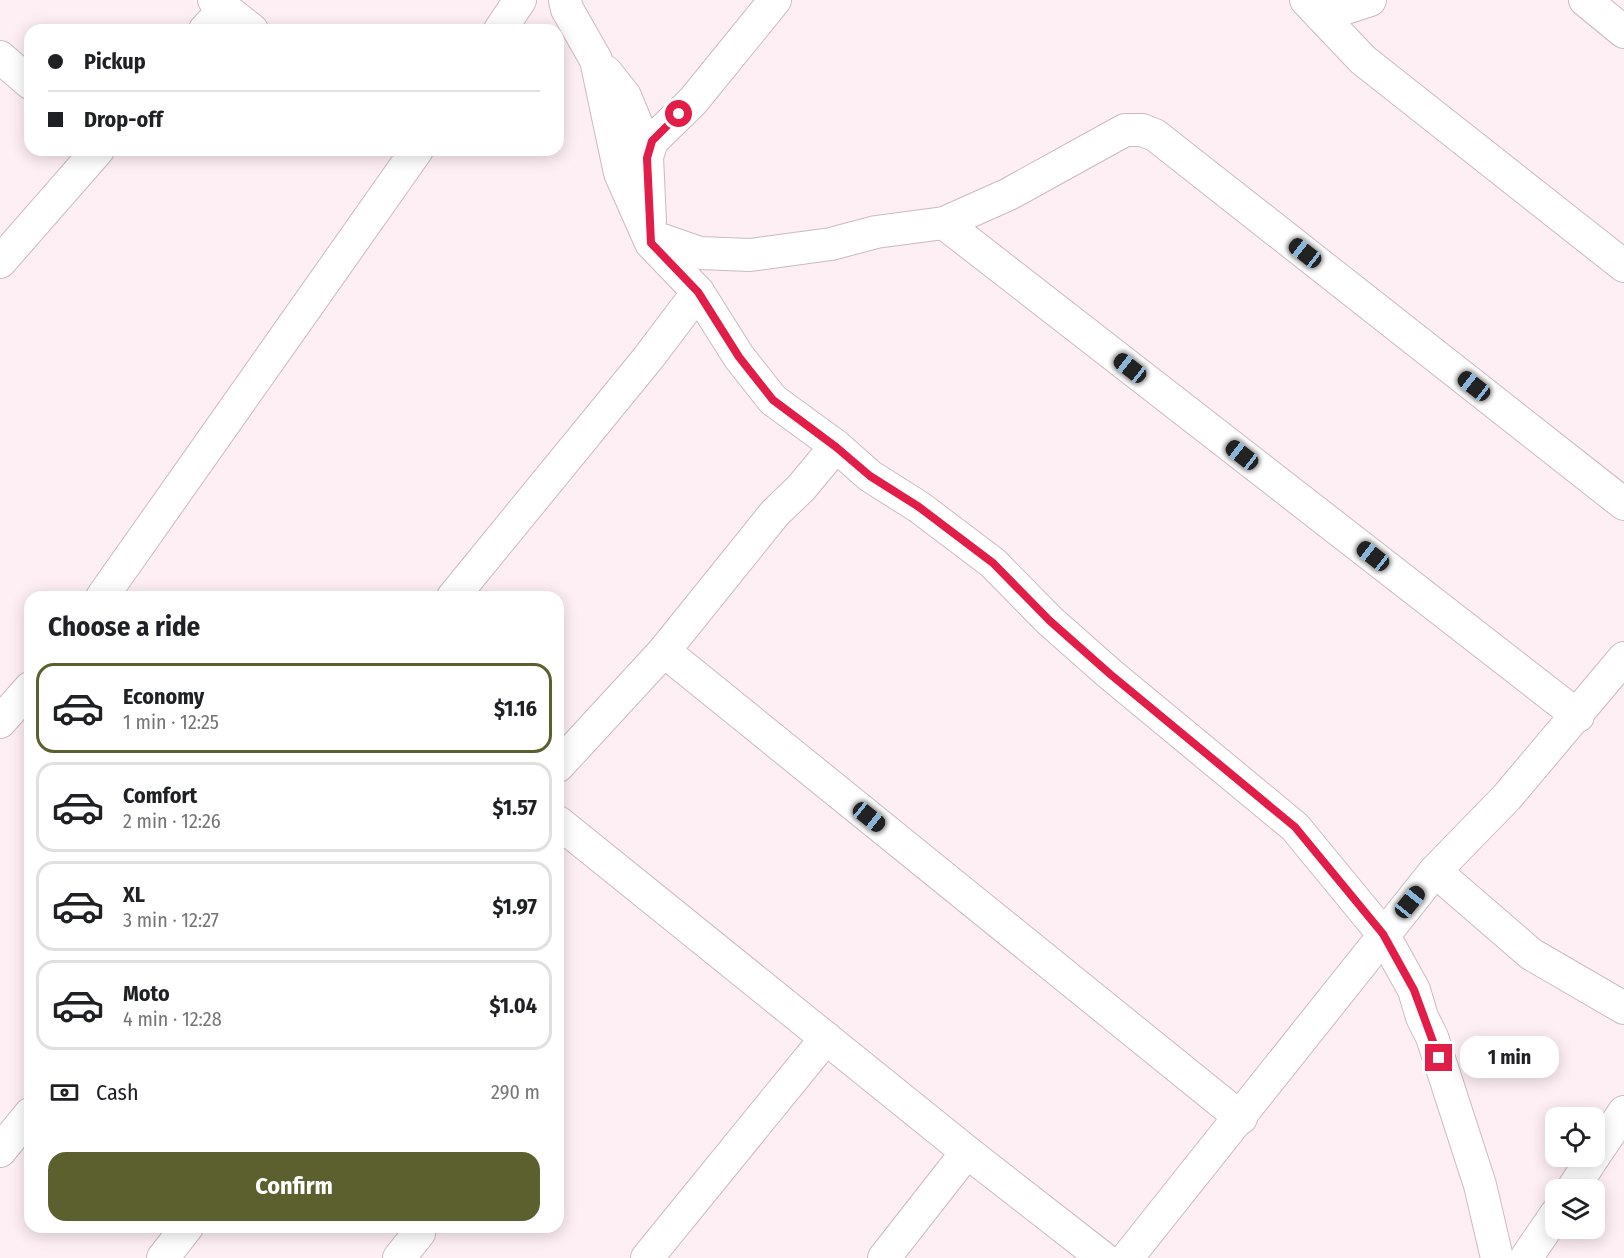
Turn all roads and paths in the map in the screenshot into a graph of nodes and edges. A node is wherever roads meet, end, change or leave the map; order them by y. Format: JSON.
{"nodes":[{"id":1,"x":520,"y":0,"type":"edge"},
{"id":2,"x":565,"y":0,"type":"edge"},
{"id":3,"x":775,"y":0,"type":"edge"},
{"id":4,"x":1370,"y":0,"type":"edge"},
{"id":5,"x":1585,"y":0,"type":"edge"},
{"id":6,"x":1313,"y":8,"type":"edge"},
{"id":7,"x":214,"y":13,"type":"edge"},
{"id":8,"x":239,"y":24,"type":"edge"},
{"id":9,"x":504,"y":24,"type":"edge"},
{"id":10,"x":1624,"y":32,"type":"edge"},
{"id":11,"x":0,"y":57,"type":"edge"},
{"id":12,"x":596,"y":60,"type":"junction"},
{"id":13,"x":24,"y":78,"type":"edge"},
{"id":14,"x":648,"y":152,"type":"junction"},
{"id":15,"x":93,"y":156,"type":"edge"},
{"id":16,"x":402,"y":156,"type":"edge"},
{"id":17,"x":944,"y":223,"type":"junction"},
{"id":18,"x":651,"y":240,"type":"junction"},
{"id":19,"x":0,"y":262,"type":"edge"},
{"id":20,"x":1624,"y":266,"type":"edge"},
{"id":21,"x":698,"y":292,"type":"junction"},
{"id":22,"x":836,"y":447,"type":"junction"},
{"id":23,"x":1624,"y":504,"type":"edge"},
{"id":24,"x":106,"y":591,"type":"edge"},
{"id":25,"x":458,"y":591,"type":"edge"},
{"id":26,"x":664,"y":651,"type":"junction"},
{"id":27,"x":1624,"y":658,"type":"edge"},
{"id":28,"x":24,"y":698,"type":"edge"},
{"id":29,"x":1578,"y":716,"type":"junction"},
{"id":30,"x":11,"y":720,"type":"edge"},
{"id":31,"x":564,"y":759,"type":"edge"},
{"id":32,"x":564,"y":827,"type":"edge"},
{"id":33,"x":1435,"y":871,"type":"junction"},
{"id":34,"x":1383,"y":934,"type":"junction"},
{"id":35,"x":1624,"y":1008,"type":"edge"},
{"id":36,"x":826,"y":1038,"type":"junction"},
{"id":37,"x":1624,"y":1112,"type":"edge"},
{"id":38,"x":1241,"y":1118,"type":"junction"},
{"id":39,"x":24,"y":1121,"type":"edge"},
{"id":40,"x":1605,"y":1140,"type":"edge"},
{"id":41,"x":0,"y":1151,"type":"edge"},
{"id":42,"x":967,"y":1152,"type":"junction"},
{"id":43,"x":1545,"y":1230,"type":"edge"},
{"id":44,"x":182,"y":1233,"type":"edge"},
{"id":45,"x":419,"y":1233,"type":"dead end"},
{"id":46,"x":163,"y":1258,"type":"edge"},
{"id":47,"x":399,"y":1258,"type":"edge"},
{"id":48,"x":647,"y":1258,"type":"edge"},
{"id":49,"x":884,"y":1258,"type":"edge"},
{"id":50,"x":1103,"y":1258,"type":"edge"},
{"id":51,"x":1127,"y":1258,"type":"edge"},
{"id":52,"x":1497,"y":1258,"type":"edge"},
{"id":53,"x":1526,"y":1258,"type":"edge"}],
"edges":[{"from":1,"to":9,"type":"street"},
{"from":2,"to":12,"type":"street"},
{"from":3,"to":14,"type":"street"},
{"from":4,"to":6,"type":"street"},
{"from":5,"to":10,"type":"street"},
{"from":6,"to":20,"type":"street"},
{"from":7,"to":8,"type":"street"},
{"from":11,"to":13,"type":"street"},
{"from":12,"to":14,"type":"street"},
{"from":12,"to":18,"type":"street"},
{"from":14,"to":18,"type":"street"},
{"from":15,"to":19,"type":"street"},
{"from":16,"to":24,"type":"street"},
{"from":17,"to":18,"type":"street"},
{"from":17,"to":23,"type":"street"},
{"from":17,"to":29,"type":"street"},
{"from":18,"to":21,"type":"street"},
{"from":21,"to":22,"type":"street"},
{"from":21,"to":25,"type":"street"},
{"from":22,"to":26,"type":"street"},
{"from":22,"to":34,"type":"street"},
{"from":26,"to":31,"type":"street"},
{"from":26,"to":38,"type":"street"},
{"from":27,"to":29,"type":"street"},
{"from":28,"to":30,"type":"street"},
{"from":29,"to":33,"type":"street"},
{"from":32,"to":36,"type":"street"},
{"from":33,"to":34,"type":"street"},
{"from":33,"to":35,"type":"street"},
{"from":34,"to":38,"type":"street"},
{"from":34,"to":52,"type":"street"},
{"from":36,"to":42,"type":"street"},
{"from":36,"to":48,"type":"street"},
{"from":37,"to":40,"type":"street"},
{"from":38,"to":51,"type":"street"},
{"from":39,"to":41,"type":"street"},
{"from":42,"to":49,"type":"street"},
{"from":42,"to":50,"type":"street"},
{"from":43,"to":53,"type":"street"},
{"from":44,"to":46,"type":"street"},
{"from":45,"to":47,"type":"street"}]}
